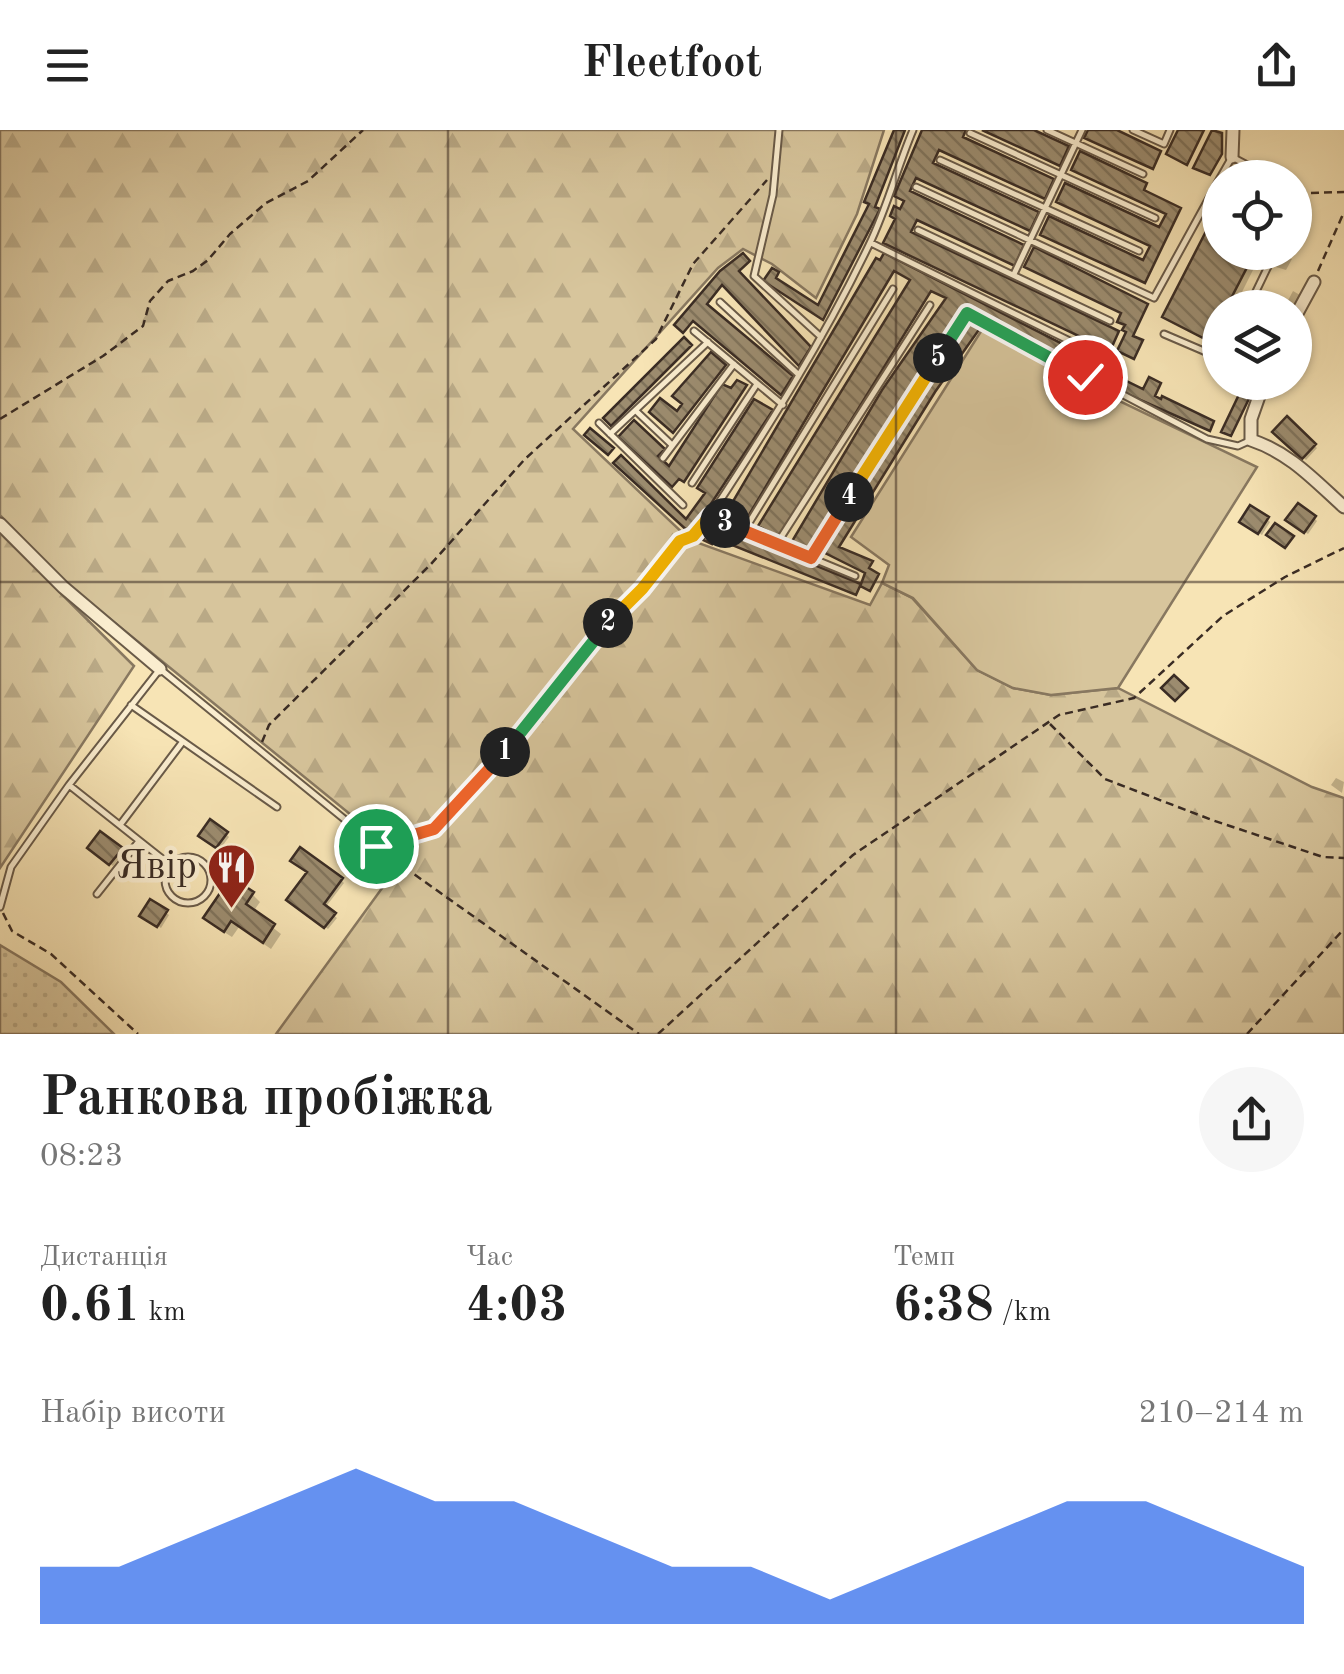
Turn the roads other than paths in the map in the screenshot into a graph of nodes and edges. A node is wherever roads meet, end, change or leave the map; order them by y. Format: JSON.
{"nodes":[{"id":1,"x":779,"y":130,"type":"edge"},
{"id":2,"x":913,"y":130,"type":"edge"},
{"id":3,"x":1047,"y":130,"type":"edge"},
{"id":4,"x":1082,"y":130,"type":"edge"},
{"id":5,"x":1133,"y":130,"type":"edge"},
{"id":6,"x":1170,"y":130,"type":"edge"},
{"id":7,"x":1233,"y":130,"type":"edge"},
{"id":8,"x":970,"y":132,"type":"dead end"},
{"id":9,"x":1076,"y":143,"type":"junction"},
{"id":10,"x":1232,"y":156,"type":"junction"},
{"id":11,"x":940,"y":160,"type":"dead end"},
{"id":12,"x":1230,"y":160,"type":"edge"},
{"id":13,"x":1239,"y":160,"type":"edge"},
{"id":14,"x":1062,"y":174,"type":"junction"},
{"id":15,"x":1143,"y":174,"type":"dead end"},
{"id":16,"x":916,"y":187,"type":"dead end"},
{"id":17,"x":1046,"y":208,"type":"junction"},
{"id":18,"x":1202,"y":211,"type":"edge"},
{"id":19,"x":1155,"y":218,"type":"dead end"},
{"id":20,"x":918,"y":230,"type":"dead end"},
{"id":21,"x":1032,"y":241,"type":"junction"},
{"id":22,"x":870,"y":243,"type":"junction"},
{"id":23,"x":1139,"y":251,"type":"dead end"},
{"id":24,"x":1014,"y":274,"type":"junction"},
{"id":25,"x":1314,"y":282,"type":"road end"},
{"id":26,"x":893,"y":289,"type":"dead end"},
{"id":27,"x":1310,"y":290,"type":"edge"},
{"id":28,"x":720,"y":302,"type":"dead end"},
{"id":29,"x":930,"y":305,"type":"dead end"},
{"id":30,"x":967,"y":313,"type":"road end"},
{"id":31,"x":1110,"y":321,"type":"dead end"},
{"id":32,"x":694,"y":330,"type":"dead end"},
{"id":33,"x":1004,"y":332,"type":"road end"},
{"id":34,"x":1164,"y":334,"type":"dead end"},
{"id":35,"x":821,"y":337,"type":"junction"},
{"id":36,"x":708,"y":342,"type":"junction"},
{"id":37,"x":1088,"y":350,"type":"dead end"},
{"id":38,"x":1202,"y":350,"type":"edge"},
{"id":39,"x":734,"y":364,"type":"junction"},
{"id":40,"x":799,"y":375,"type":"junction"},
{"id":41,"x":758,"y":384,"type":"junction"},
{"id":42,"x":1258,"y":400,"type":"edge"},
{"id":43,"x":783,"y":405,"type":"junction"},
{"id":44,"x":636,"y":411,"type":"junction"},
{"id":45,"x":599,"y":424,"type":"dead end"},
{"id":46,"x":610,"y":434,"type":"junction"},
{"id":47,"x":1251,"y":440,"type":"junction"},
{"id":48,"x":672,"y":444,"type":"junction"},
{"id":49,"x":663,"y":458,"type":"dead end"},
{"id":50,"x":692,"y":483,"type":"dead end"},
{"id":51,"x":683,"y":505,"type":"dead end"},
{"id":52,"x":1344,"y":507,"type":"edge"},
{"id":53,"x":0,"y":524,"type":"edge"},
{"id":54,"x":744,"y":531,"type":"junction"},
{"id":55,"x":777,"y":544,"type":"junction"},
{"id":56,"x":811,"y":558,"type":"junction"},
{"id":57,"x":855,"y":576,"type":"dead end"},
{"id":58,"x":160,"y":669,"type":"junction"},
{"id":59,"x":130,"y":705,"type":"junction"},
{"id":60,"x":182,"y":743,"type":"junction"},
{"id":61,"x":68,"y":785,"type":"junction"},
{"id":62,"x":277,"y":807,"type":"dead end"},
{"id":63,"x":120,"y":825,"type":"junction"},
{"id":64,"x":138,"y":841,"type":"junction"},
{"id":65,"x":396,"y":862,"type":"road end"},
{"id":66,"x":170,"y":866,"type":"junction"},
{"id":67,"x":97,"y":894,"type":"dead end"},
{"id":68,"x":0,"y":908,"type":"edge"}],
"edges":[{"from":1,"to":35,"type":"lane"},
{"from":2,"to":22,"type":"lane"},
{"from":3,"to":9,"type":"lane"},
{"from":4,"to":9,"type":"lane"},
{"from":5,"to":6,"type":"lane"},
{"from":7,"to":10,"type":"street"},
{"from":8,"to":14,"type":"lane"},
{"from":9,"to":14,"type":"lane"},
{"from":9,"to":15,"type":"lane"},
{"from":10,"to":12,"type":"lane"},
{"from":10,"to":13,"type":"lane"},
{"from":11,"to":17,"type":"lane"},
{"from":14,"to":17,"type":"lane"},
{"from":14,"to":19,"type":"lane"},
{"from":16,"to":21,"type":"lane"},
{"from":17,"to":21,"type":"lane"},
{"from":17,"to":23,"type":"lane"},
{"from":18,"to":21,"type":"lane"},
{"from":20,"to":24,"type":"lane"},
{"from":21,"to":24,"type":"lane"},
{"from":22,"to":35,"type":"lane"},
{"from":22,"to":37,"type":"lane"},
{"from":24,"to":31,"type":"lane"},
{"from":25,"to":27,"type":"street"},
{"from":26,"to":54,"type":"lane"},
{"from":28,"to":40,"type":"lane"},
{"from":29,"to":55,"type":"lane"},
{"from":30,"to":56,"type":"lane"},
{"from":32,"to":36,"type":"lane"},
{"from":33,"to":47,"type":"lane"},
{"from":34,"to":38,"type":"lane"},
{"from":35,"to":40,"type":"lane"},
{"from":36,"to":39,"type":"lane"},
{"from":36,"to":44,"type":"lane"},
{"from":39,"to":41,"type":"lane"},
{"from":39,"to":48,"type":"lane"},
{"from":40,"to":43,"type":"lane"},
{"from":41,"to":43,"type":"lane"},
{"from":41,"to":50,"type":"lane"},
{"from":42,"to":47,"type":"street"},
{"from":43,"to":54,"type":"lane"},
{"from":44,"to":46,"type":"lane"},
{"from":44,"to":48,"type":"lane"},
{"from":45,"to":46,"type":"lane"},
{"from":46,"to":51,"type":"lane"},
{"from":47,"to":52,"type":"street"},
{"from":48,"to":49,"type":"lane"},
{"from":53,"to":58,"type":"street"},
{"from":54,"to":55,"type":"lane"},
{"from":55,"to":56,"type":"lane"},
{"from":56,"to":57,"type":"lane"},
{"from":58,"to":59,"type":"lane"},
{"from":58,"to":65,"type":"lane"},
{"from":59,"to":60,"type":"lane"},
{"from":59,"to":61,"type":"lane"},
{"from":60,"to":62,"type":"lane"},
{"from":60,"to":63,"type":"lane"},
{"from":61,"to":63,"type":"lane"},
{"from":61,"to":68,"type":"lane"},
{"from":63,"to":64,"type":"lane"},
{"from":64,"to":66,"type":"lane"},
{"from":64,"to":67,"type":"lane"},
{"from":66,"to":66,"type":"lane"}]}
